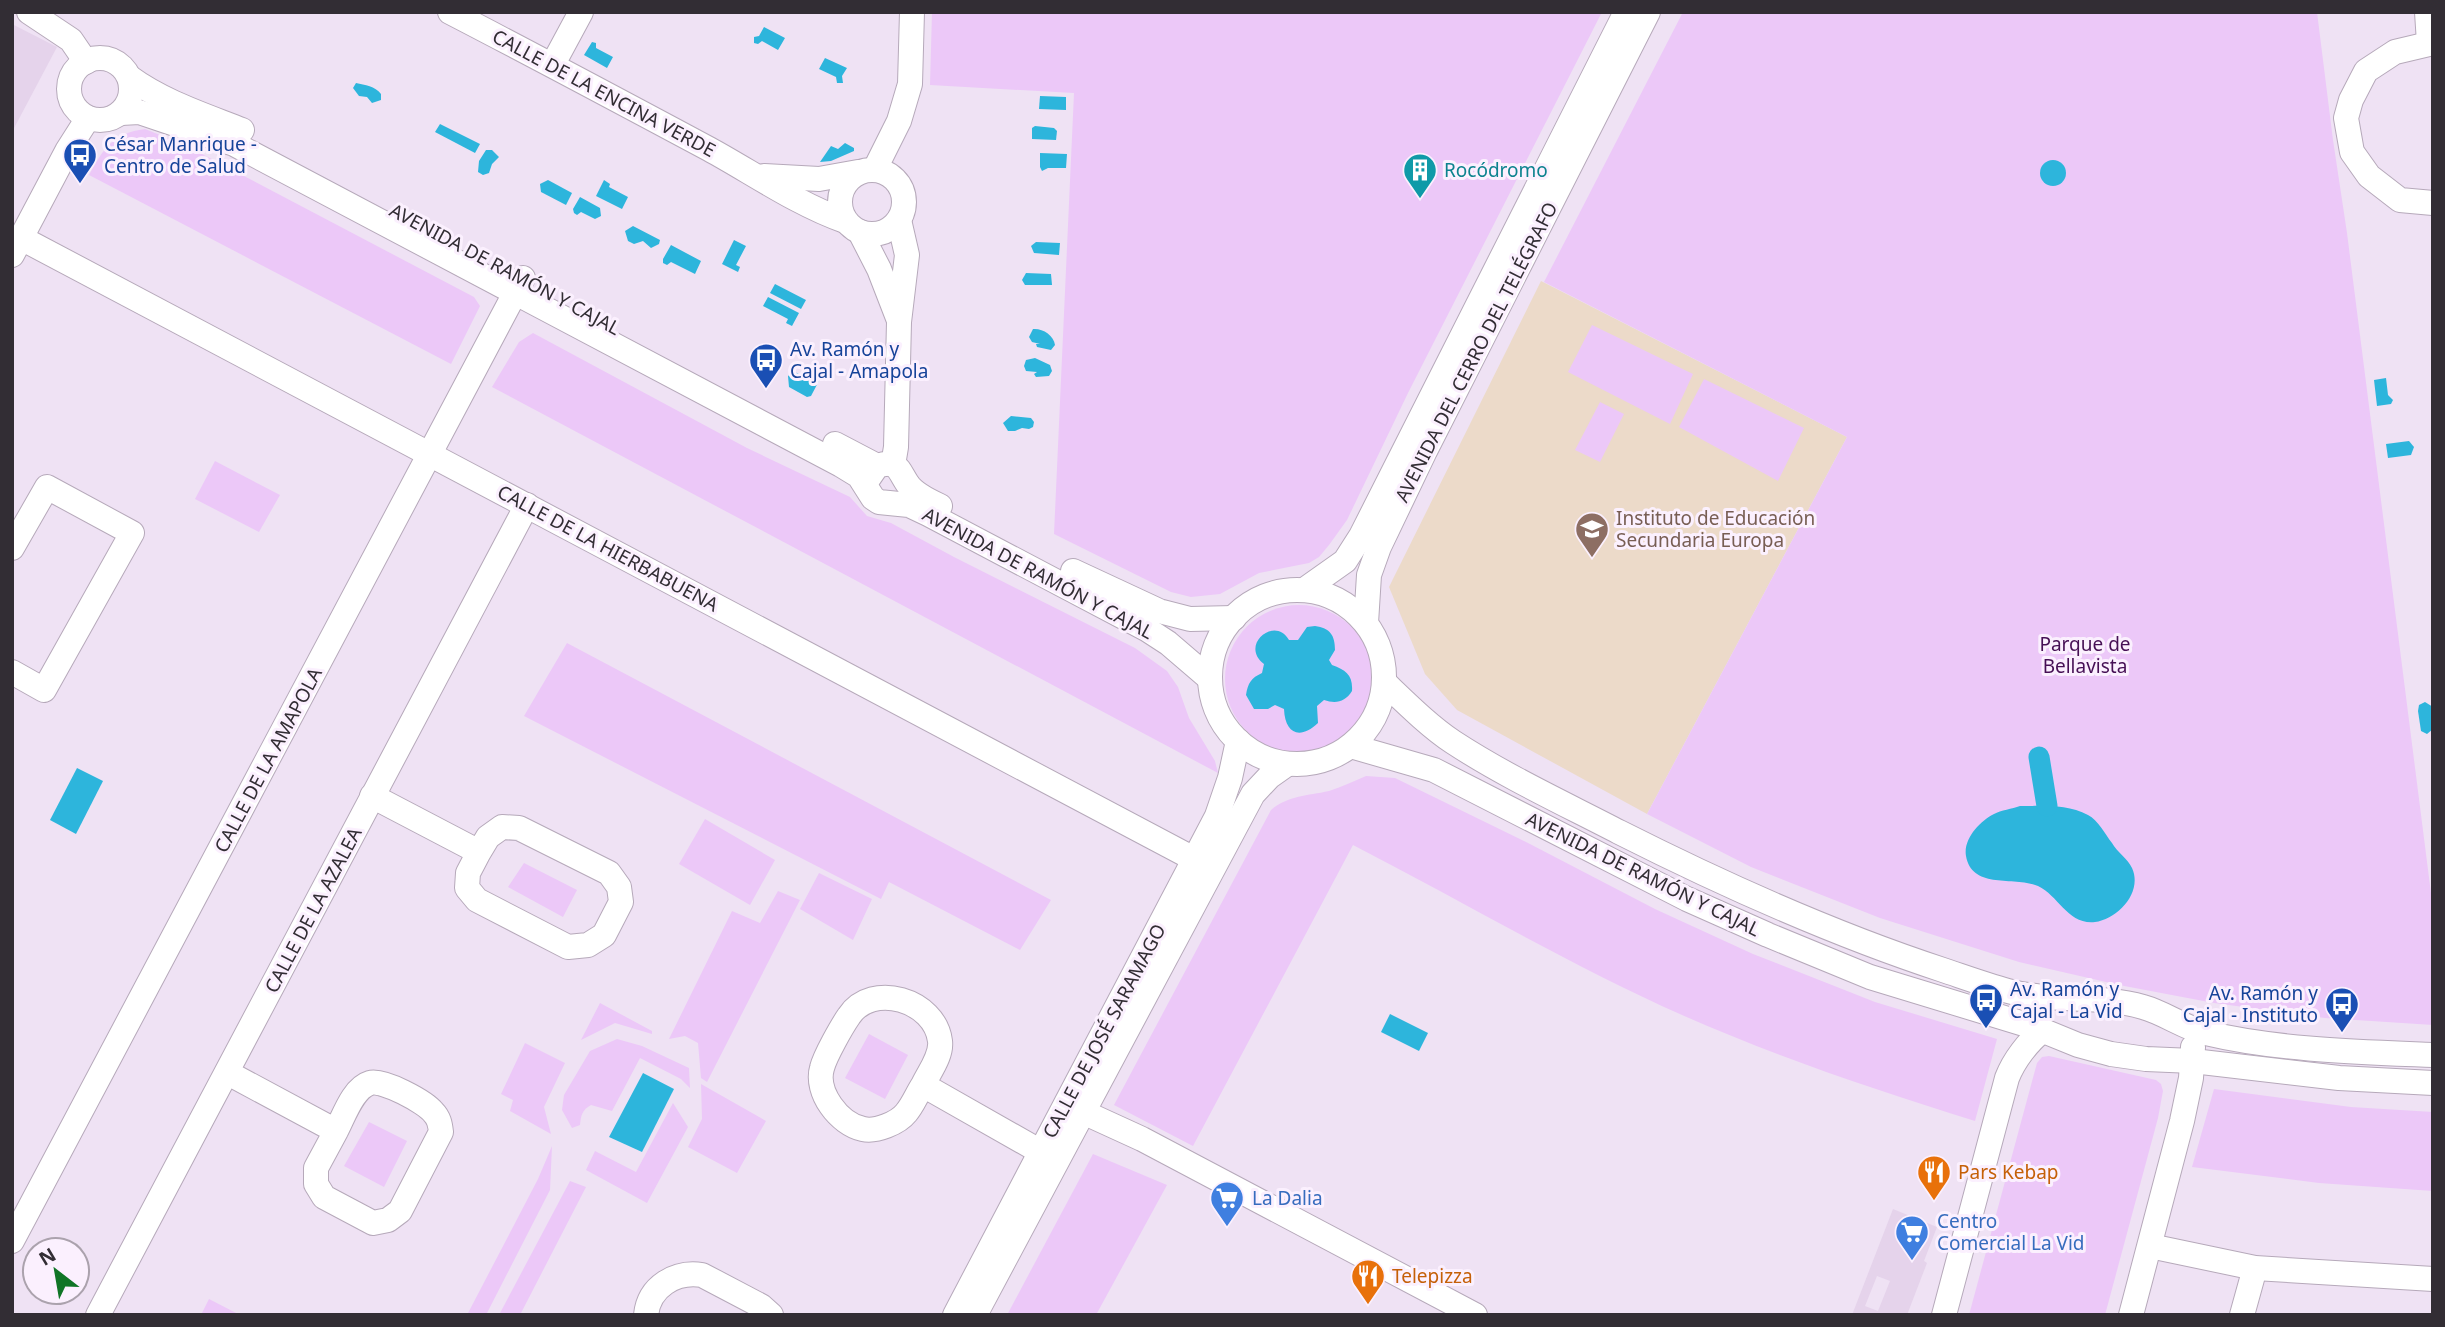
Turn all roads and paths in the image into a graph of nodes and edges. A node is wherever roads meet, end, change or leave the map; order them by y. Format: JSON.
{"nodes":[{"id":1,"x":29,"y":12,"type":"edge"},
{"id":2,"x":450,"y":12,"type":"edge"},
{"id":3,"x":580,"y":12,"type":"edge"},
{"id":4,"x":912,"y":12,"type":"edge"},
{"id":5,"x":1626,"y":12,"type":"edge"},
{"id":6,"x":1648,"y":12,"type":"edge"},
{"id":7,"x":2427,"y":12,"type":"edge"},
{"id":8,"x":2431,"y":43,"type":"edge"},
{"id":9,"x":86,"y":62,"type":"junction"},
{"id":10,"x":553,"y":64,"type":"junction"},
{"id":11,"x":129,"y":77,"type":"junction"},
{"id":12,"x":121,"y":113,"type":"junction"},
{"id":13,"x":88,"y":118,"type":"junction"},
{"id":14,"x":866,"y":171,"type":"junction"},
{"id":15,"x":757,"y":175,"type":"junction"},
{"id":16,"x":2433,"y":203,"type":"edge"},
{"id":17,"x":899,"y":220,"type":"junction"},
{"id":18,"x":852,"y":226,"type":"junction"},
{"id":19,"x":17,"y":246,"type":"edge"},
{"id":20,"x":519,"y":285,"type":"junction"},
{"id":21,"x":899,"y":322,"type":"junction"},
{"id":22,"x":429,"y":454,"type":"junction"},
{"id":23,"x":887,"y":480,"type":"junction"},
{"id":24,"x":527,"y":505,"type":"junction"},
{"id":25,"x":12,"y":548,"type":"edge"},
{"id":26,"x":1304,"y":590,"type":"junction"},
{"id":27,"x":1234,"y":618,"type":"junction"},
{"id":28,"x":1366,"y":623,"type":"junction"},
{"id":29,"x":12,"y":672,"type":"edge"},
{"id":30,"x":1210,"y":679,"type":"junction"},
{"id":31,"x":1384,"y":682,"type":"junction"},
{"id":32,"x":1238,"y":741,"type":"junction"},
{"id":33,"x":1354,"y":747,"type":"junction"},
{"id":34,"x":1286,"y":765,"type":"junction"},
{"id":35,"x":372,"y":796,"type":"junction"},
{"id":36,"x":479,"y":852,"type":"junction"},
{"id":37,"x":1194,"y":859,"type":"junction"},
{"id":38,"x":2065,"y":999,"type":"junction"},
{"id":39,"x":2191,"y":1029,"type":"junction"},
{"id":40,"x":2048,"y":1032,"type":"junction"},
{"id":41,"x":2433,"y":1055,"type":"edge"},
{"id":42,"x":2181,"y":1060,"type":"junction"},
{"id":43,"x":228,"y":1073,"type":"junction"},
{"id":44,"x":2433,"y":1083,"type":"edge"},
{"id":45,"x":923,"y":1085,"type":"junction"},
{"id":46,"x":1083,"y":1112,"type":"junction"},
{"id":47,"x":336,"y":1131,"type":"junction"},
{"id":48,"x":1041,"y":1152,"type":"junction"},
{"id":49,"x":12,"y":1241,"type":"edge"},
{"id":50,"x":2150,"y":1246,"type":"junction"},
{"id":51,"x":2255,"y":1268,"type":"junction"},
{"id":52,"x":2433,"y":1279,"type":"edge"},
{"id":53,"x":98,"y":1315,"type":"edge"},
{"id":54,"x":646,"y":1315,"type":"edge"},
{"id":55,"x":771,"y":1315,"type":"edge"},
{"id":56,"x":955,"y":1315,"type":"edge"},
{"id":57,"x":975,"y":1315,"type":"edge"},
{"id":58,"x":1475,"y":1315,"type":"edge"},
{"id":59,"x":1944,"y":1315,"type":"edge"},
{"id":60,"x":2131,"y":1315,"type":"edge"},
{"id":61,"x":2242,"y":1315,"type":"edge"}],
"edges":[{"from":1,"to":9,"type":"street"},
{"from":2,"to":10,"type":"street","name":"CALLE DE LA ENCINA VERDE"},
{"from":3,"to":10,"type":"street"},
{"from":4,"to":14,"type":"street"},
{"from":5,"to":26,"type":"street","name":"AVENIDA DEL CERRO DEL TELÉGRAFO"},
{"from":6,"to":28,"type":"street","name":"AVENIDA DEL CERRO DEL TELÉGRAFO"},
{"from":7,"to":8,"type":"street"},
{"from":8,"to":16,"type":"street"},
{"from":9,"to":11,"type":"street"},
{"from":9,"to":13,"type":"street"},
{"from":10,"to":15,"type":"street","name":"CALLE DE LA ENCINA VERDE"},
{"from":11,"to":12,"type":"street"},
{"from":11,"to":20,"type":"street","name":"AVENIDA DE RAMÓN Y CAJAL"},
{"from":12,"to":13,"type":"street"},
{"from":12,"to":20,"type":"street","name":"AVENIDA DE RAMÓN Y CAJAL"},
{"from":13,"to":19,"type":"street"},
{"from":14,"to":15,"type":"street","name":"CALLE DE LA ENCINA VERDE"},
{"from":14,"to":17,"type":"street"},
{"from":14,"to":18,"type":"street"},
{"from":15,"to":18,"type":"street","name":"CALLE DE LA ENCINA VERDE"},
{"from":17,"to":18,"type":"street"},
{"from":17,"to":21,"type":"street"},
{"from":18,"to":21,"type":"street"},
{"from":19,"to":22,"type":"street","name":"CALLE DE LA HIERBABUENA"},
{"from":20,"to":22,"type":"street","name":"CALLE DE LA AMAPOLA"},
{"from":20,"to":23,"type":"street","name":"AVENIDA DE RAMÓN Y CAJAL"},
{"from":21,"to":23,"type":"street"},
{"from":22,"to":24,"type":"street","name":"CALLE DE LA HIERBABUENA"},
{"from":22,"to":49,"type":"street","name":"CALLE DE LA AMAPOLA"},
{"from":23,"to":27,"type":"street","name":"AVENIDA DE RAMÓN Y CAJAL"},
{"from":23,"to":30,"type":"street","name":"AVENIDA DE RAMÓN Y CAJAL"},
{"from":24,"to":35,"type":"street","name":"CALLE DE LA AZALEA"},
{"from":24,"to":37,"type":"street","name":"CALLE DE LA HIERBABUENA"},
{"from":25,"to":29,"type":"street"},
{"from":26,"to":27,"type":"street"},
{"from":26,"to":28,"type":"street"},
{"from":27,"to":30,"type":"street"},
{"from":28,"to":31,"type":"street"},
{"from":30,"to":32,"type":"street"},
{"from":31,"to":33,"type":"street"},
{"from":31,"to":38,"type":"street","name":"AVENIDA DE RAMÓN Y CAJAL"},
{"from":32,"to":34,"type":"street"},
{"from":32,"to":37,"type":"street","name":"CALLE DE JOSÉ SARAMAGO"},
{"from":33,"to":34,"type":"street"},
{"from":33,"to":40,"type":"street","name":"AVENIDA DE RAMÓN Y CAJAL"},
{"from":34,"to":46,"type":"street","name":"CALLE DE JOSÉ SARAMAGO"},
{"from":35,"to":36,"type":"street"},
{"from":35,"to":43,"type":"street","name":"CALLE DE LA AZALEA"},
{"from":36,"to":36,"type":"street"},
{"from":37,"to":48,"type":"street","name":"CALLE DE JOSÉ SARAMAGO"},
{"from":38,"to":39,"type":"street","name":"AVENIDA DE RAMÓN Y CAJAL"},
{"from":38,"to":40,"type":"street"},
{"from":39,"to":41,"type":"street"},
{"from":39,"to":42,"type":"street"},
{"from":40,"to":42,"type":"street","name":"AVENIDA DE RAMÓN Y CAJAL"},
{"from":40,"to":59,"type":"street"},
{"from":42,"to":44,"type":"street"},
{"from":42,"to":50,"type":"street"},
{"from":43,"to":47,"type":"street"},
{"from":43,"to":53,"type":"street","name":"CALLE DE LA AZALEA"},
{"from":45,"to":45,"type":"street"},
{"from":45,"to":48,"type":"street"},
{"from":46,"to":57,"type":"street","name":"CALLE DE JOSÉ SARAMAGO"},
{"from":46,"to":58,"type":"street"},
{"from":47,"to":47,"type":"street"},
{"from":48,"to":56,"type":"street","name":"CALLE DE JOSÉ SARAMAGO"},
{"from":50,"to":51,"type":"street"},
{"from":50,"to":60,"type":"street"},
{"from":51,"to":52,"type":"street"},
{"from":51,"to":61,"type":"street"},
{"from":54,"to":55,"type":"street"}]}
